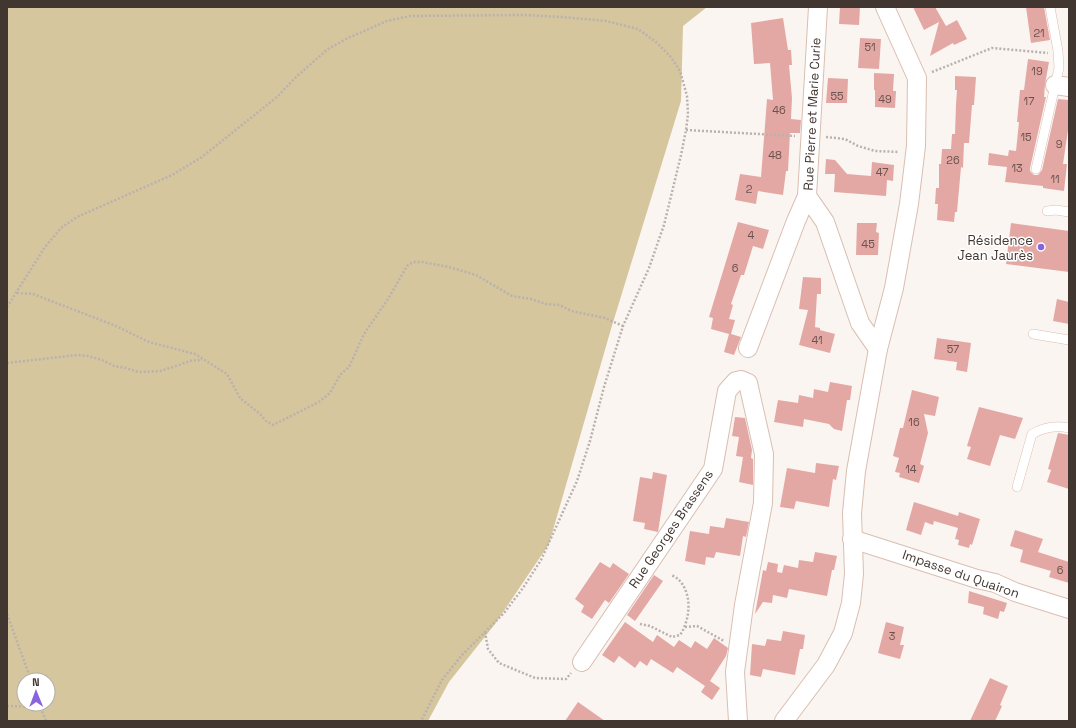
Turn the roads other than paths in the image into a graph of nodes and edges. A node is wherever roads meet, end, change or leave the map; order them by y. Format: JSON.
{"nodes":[{"id":1,"x":818,"y":7,"type":"edge"},
{"id":2,"x":885,"y":7,"type":"edge"},
{"id":3,"x":1050,"y":7,"type":"edge"},
{"id":4,"x":1062,"y":86,"type":"edge"},
{"id":5,"x":1036,"y":169,"type":"dead end"},
{"id":6,"x":807,"y":196,"type":"junction"},
{"id":7,"x":1047,"y":212,"type":"dead end"},
{"id":8,"x":1069,"y":212,"type":"edge"},
{"id":9,"x":1033,"y":334,"type":"dead end"},
{"id":10,"x":1069,"y":340,"type":"edge"},
{"id":11,"x":748,"y":348,"type":"dead end"},
{"id":12,"x":878,"y":349,"type":"junction"},
{"id":13,"x":1069,"y":428,"type":"edge"},
{"id":14,"x":1017,"y":487,"type":"dead end"},
{"id":15,"x":852,"y":539,"type":"junction"},
{"id":16,"x":1069,"y":609,"type":"edge"},
{"id":17,"x":582,"y":662,"type":"road end"},
{"id":18,"x":738,"y":721,"type":"edge"},
{"id":19,"x":784,"y":721,"type":"edge"}],
"edges":[{"from":1,"to":6,"type":"street","name":"Rue Pierre et Marie Curie"},
{"from":2,"to":12,"type":"street"},
{"from":3,"to":4,"type":"lane"},
{"from":4,"to":5,"type":"lane"},
{"from":6,"to":11,"type":"street"},
{"from":6,"to":12,"type":"street","name":"Rue Pierre et Marie Curie"},
{"from":7,"to":8,"type":"lane"},
{"from":9,"to":10,"type":"lane"},
{"from":12,"to":15,"type":"street"},
{"from":13,"to":14,"type":"lane"},
{"from":15,"to":16,"type":"street","name":"Impasse du Quairon"},
{"from":15,"to":19,"type":"street"},
{"from":17,"to":18,"type":"street","name":"Rue Georges Brassens"}]}
